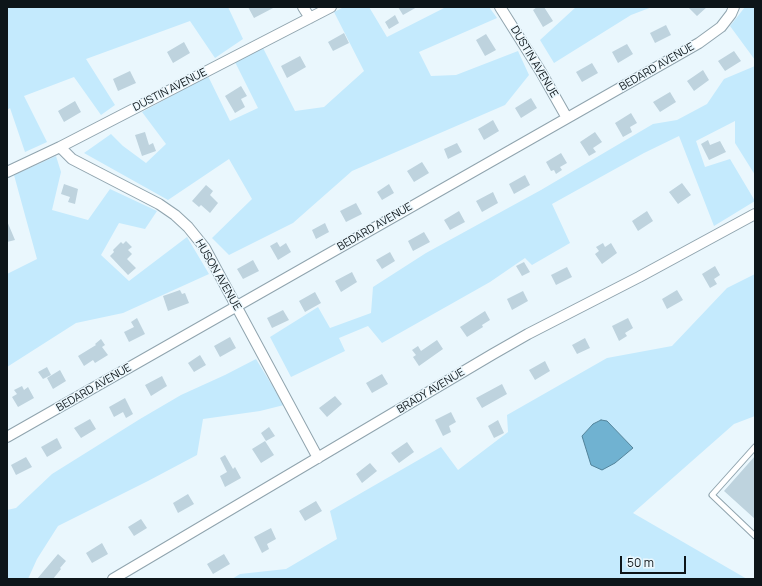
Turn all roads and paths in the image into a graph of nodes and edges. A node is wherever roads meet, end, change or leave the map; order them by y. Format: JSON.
{"nodes":[{"id":1,"x":302,"y":7,"type":"edge"},
{"id":2,"x":331,"y":7,"type":"edge"},
{"id":3,"x":500,"y":7,"type":"edge"},
{"id":4,"x":734,"y":7,"type":"edge"},
{"id":5,"x":310,"y":18,"type":"junction"},
{"id":6,"x":566,"y":118,"type":"junction"},
{"id":7,"x":60,"y":147,"type":"junction"},
{"id":8,"x":7,"y":172,"type":"edge"},
{"id":9,"x":755,"y":214,"type":"edge"},
{"id":10,"x":236,"y":307,"type":"junction"},
{"id":11,"x":7,"y":437,"type":"edge"},
{"id":12,"x":755,"y":447,"type":"edge"},
{"id":13,"x":318,"y":458,"type":"junction"},
{"id":14,"x":755,"y":536,"type":"edge"},
{"id":15,"x":113,"y":579,"type":"edge"}],
"edges":[{"from":1,"to":5,"type":"street"},
{"from":2,"to":5,"type":"street","name":"DUSTIN AVENUE"},
{"from":3,"to":6,"type":"street","name":"DUSTIN AVENUE"},
{"from":4,"to":6,"type":"street","name":"BEDARD AVENUE"},
{"from":5,"to":7,"type":"street","name":"DUSTIN AVENUE"},
{"from":6,"to":10,"type":"street","name":"BEDARD AVENUE"},
{"from":7,"to":8,"type":"street","name":"DUSTIN AVENUE"},
{"from":7,"to":10,"type":"street","name":"HUSON AVENUE"},
{"from":9,"to":13,"type":"street","name":"BRADY AVENUE"},
{"from":10,"to":11,"type":"street","name":"BEDARD AVENUE"},
{"from":10,"to":13,"type":"street","name":"HUSON AVENUE"},
{"from":12,"to":14,"type":"lane"},
{"from":13,"to":15,"type":"street","name":"BRADY AVENUE"}]}
